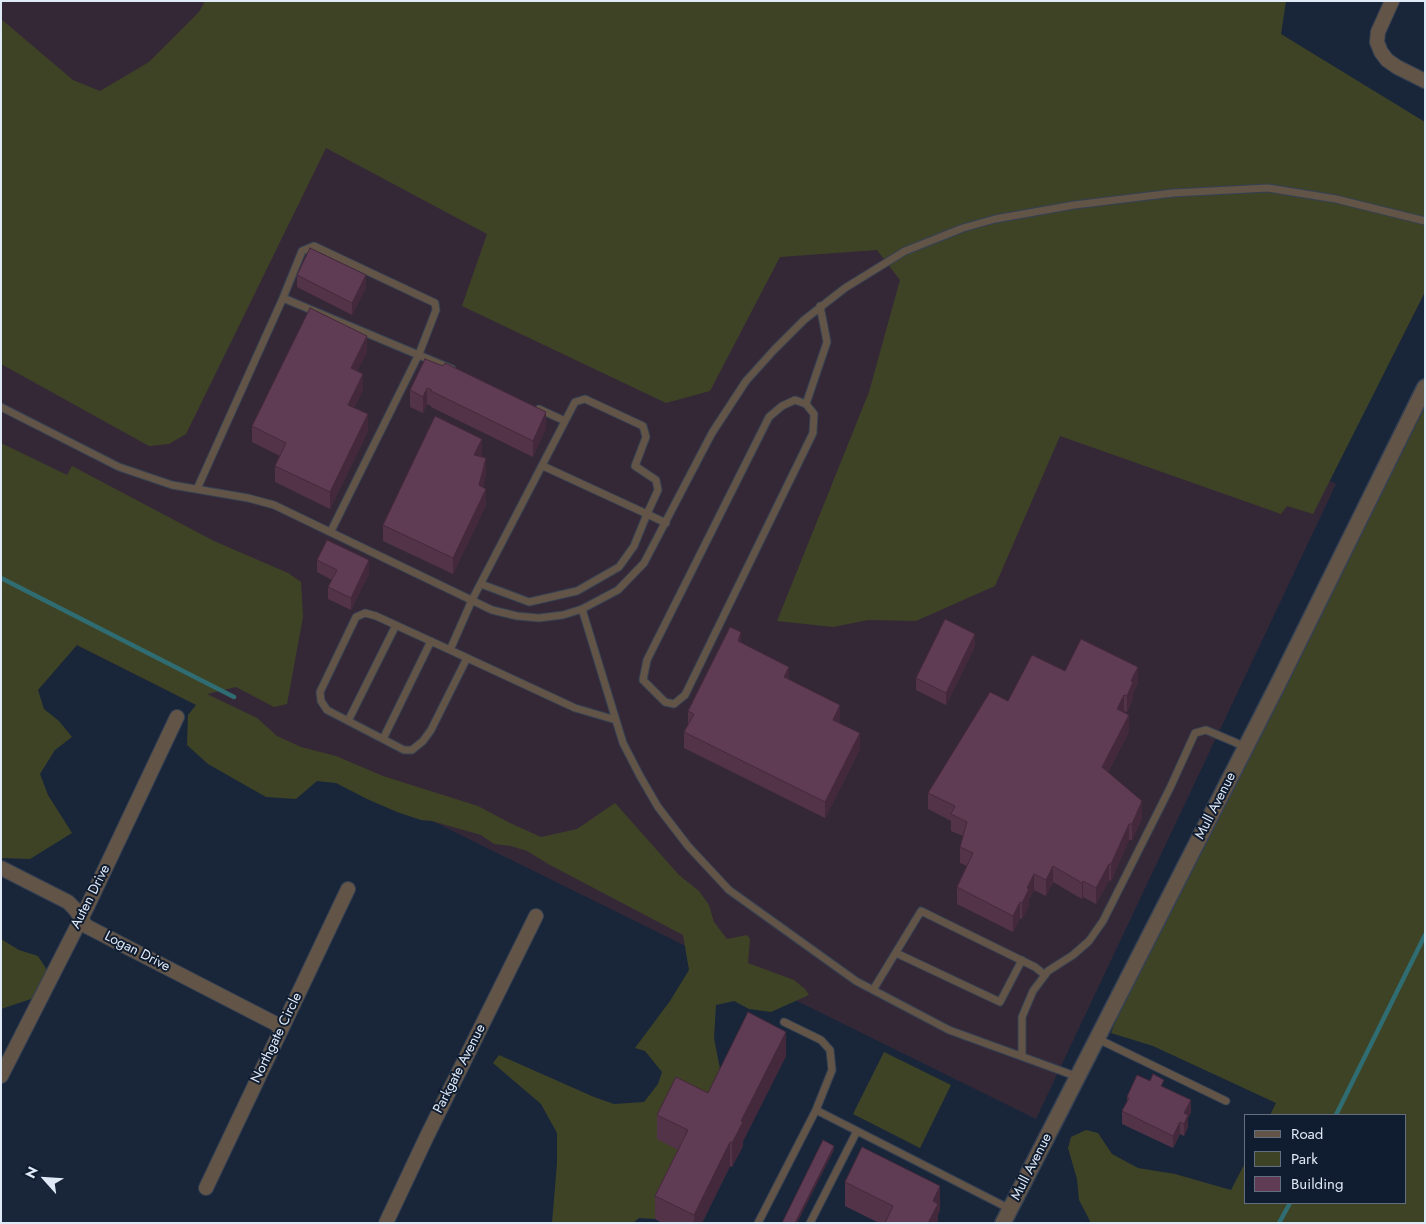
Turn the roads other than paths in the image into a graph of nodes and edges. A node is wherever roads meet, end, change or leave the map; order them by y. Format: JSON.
{"nodes":[{"id":1,"x":1392,"y":1,"type":"edge"},
{"id":2,"x":1425,"y":81,"type":"edge"},
{"id":3,"x":1425,"y":221,"type":"edge"},
{"id":4,"x":284,"y":298,"type":"junction"},
{"id":5,"x":820,"y":306,"type":"junction"},
{"id":6,"x":419,"y":354,"type":"junction"},
{"id":7,"x":462,"y":374,"type":"edge"},
{"id":8,"x":1425,"y":387,"type":"edge"},
{"id":9,"x":806,"y":404,"type":"junction"},
{"id":10,"x":531,"y":405,"type":"edge"},
{"id":11,"x":1,"y":407,"type":"edge"},
{"id":12,"x":565,"y":421,"type":"junction"},
{"id":13,"x":543,"y":466,"type":"junction"},
{"id":14,"x":197,"y":489,"type":"junction"},
{"id":15,"x":647,"y":514,"type":"junction"},
{"id":16,"x":666,"y":523,"type":"junction"},
{"id":17,"x":331,"y":531,"type":"junction"},
{"id":18,"x":481,"y":584,"type":"junction"},
{"id":19,"x":472,"y":600,"type":"junction"},
{"id":20,"x":582,"y":609,"type":"junction"},
{"id":21,"x":396,"y":625,"type":"junction"},
{"id":22,"x":431,"y":641,"type":"junction"},
{"id":23,"x":450,"y":650,"type":"junction"},
{"id":24,"x":467,"y":658,"type":"junction"},
{"id":25,"x":177,"y":717,"type":"dead end"},
{"id":26,"x":616,"y":720,"type":"junction"},
{"id":27,"x":348,"y":721,"type":"junction"},
{"id":28,"x":382,"y":739,"type":"junction"},
{"id":29,"x":1246,"y":747,"type":"junction"},
{"id":30,"x":1,"y":868,"type":"edge"},
{"id":31,"x":348,"y":889,"type":"dead end"},
{"id":32,"x":536,"y":916,"type":"dead end"},
{"id":33,"x":80,"y":918,"type":"junction"},
{"id":34,"x":896,"y":953,"type":"junction"},
{"id":35,"x":1022,"y":960,"type":"junction"},
{"id":36,"x":1045,"y":975,"type":"junction"},
{"id":37,"x":873,"y":990,"type":"junction"},
{"id":38,"x":784,"y":1022,"type":"dead end"},
{"id":39,"x":282,"y":1027,"type":"junction"},
{"id":40,"x":1098,"y":1039,"type":"junction"},
{"id":41,"x":1022,"y":1056,"type":"junction"},
{"id":42,"x":1,"y":1076,"type":"edge"},
{"id":43,"x":1078,"y":1077,"type":"junction"},
{"id":44,"x":1226,"y":1101,"type":"dead end"},
{"id":45,"x":816,"y":1110,"type":"junction"},
{"id":46,"x":856,"y":1131,"type":"junction"},
{"id":47,"x":206,"y":1188,"type":"dead end"},
{"id":48,"x":1011,"y":1209,"type":"junction"},
{"id":49,"x":386,"y":1223,"type":"edge"},
{"id":50,"x":758,"y":1223,"type":"edge"},
{"id":51,"x":810,"y":1223,"type":"edge"},
{"id":52,"x":1003,"y":1223,"type":"edge"}],
"edges":[{"from":1,"to":2,"type":"street"},
{"from":3,"to":5,"type":"lane"},
{"from":4,"to":6,"type":"lane"},
{"from":4,"to":6,"type":"lane"},
{"from":4,"to":14,"type":"lane"},
{"from":5,"to":9,"type":"lane"},
{"from":5,"to":16,"type":"lane"},
{"from":6,"to":7,"type":"lane"},
{"from":6,"to":17,"type":"lane"},
{"from":8,"to":29,"type":"street","name":"Mull Avenue"},
{"from":9,"to":9,"type":"lane"},
{"from":10,"to":12,"type":"lane"},
{"from":11,"to":14,"type":"lane"},
{"from":12,"to":13,"type":"lane"},
{"from":12,"to":15,"type":"lane"},
{"from":13,"to":15,"type":"lane"},
{"from":13,"to":18,"type":"lane"},
{"from":14,"to":17,"type":"lane"},
{"from":15,"to":16,"type":"lane"},
{"from":15,"to":18,"type":"lane"},
{"from":16,"to":20,"type":"lane"},
{"from":17,"to":19,"type":"lane"},
{"from":18,"to":19,"type":"lane"},
{"from":19,"to":20,"type":"lane"},
{"from":19,"to":23,"type":"lane"},
{"from":20,"to":26,"type":"lane"},
{"from":21,"to":22,"type":"lane"},
{"from":21,"to":27,"type":"lane"},
{"from":21,"to":27,"type":"lane"},
{"from":22,"to":23,"type":"lane"},
{"from":22,"to":28,"type":"lane"},
{"from":23,"to":24,"type":"lane"},
{"from":24,"to":26,"type":"lane"},
{"from":24,"to":28,"type":"lane"},
{"from":25,"to":33,"type":"street","name":"Auten Drive"},
{"from":26,"to":37,"type":"lane"},
{"from":27,"to":28,"type":"lane"},
{"from":29,"to":36,"type":"lane"},
{"from":29,"to":40,"type":"street","name":"Mull Avenue"},
{"from":30,"to":33,"type":"street","name":"Logan Drive"},
{"from":31,"to":39,"type":"street","name":"Northgate Circle"},
{"from":32,"to":49,"type":"street","name":"Parkgate Avenue"},
{"from":33,"to":39,"type":"street","name":"Logan Drive"},
{"from":33,"to":42,"type":"street","name":"Auten Drive"},
{"from":34,"to":35,"type":"lane"},
{"from":34,"to":35,"type":"lane"},
{"from":34,"to":37,"type":"lane"},
{"from":35,"to":36,"type":"lane"},
{"from":36,"to":41,"type":"lane"},
{"from":37,"to":41,"type":"lane"},
{"from":38,"to":45,"type":"lane"},
{"from":39,"to":47,"type":"street","name":"Northgate Circle"},
{"from":40,"to":43,"type":"street","name":"Mull Avenue"},
{"from":40,"to":44,"type":"lane"},
{"from":41,"to":43,"type":"lane"},
{"from":43,"to":48,"type":"street","name":"Mull Avenue"},
{"from":45,"to":46,"type":"lane"},
{"from":45,"to":50,"type":"lane"},
{"from":46,"to":48,"type":"lane"},
{"from":46,"to":51,"type":"lane"},
{"from":48,"to":52,"type":"street","name":"Mull Avenue"}]}
